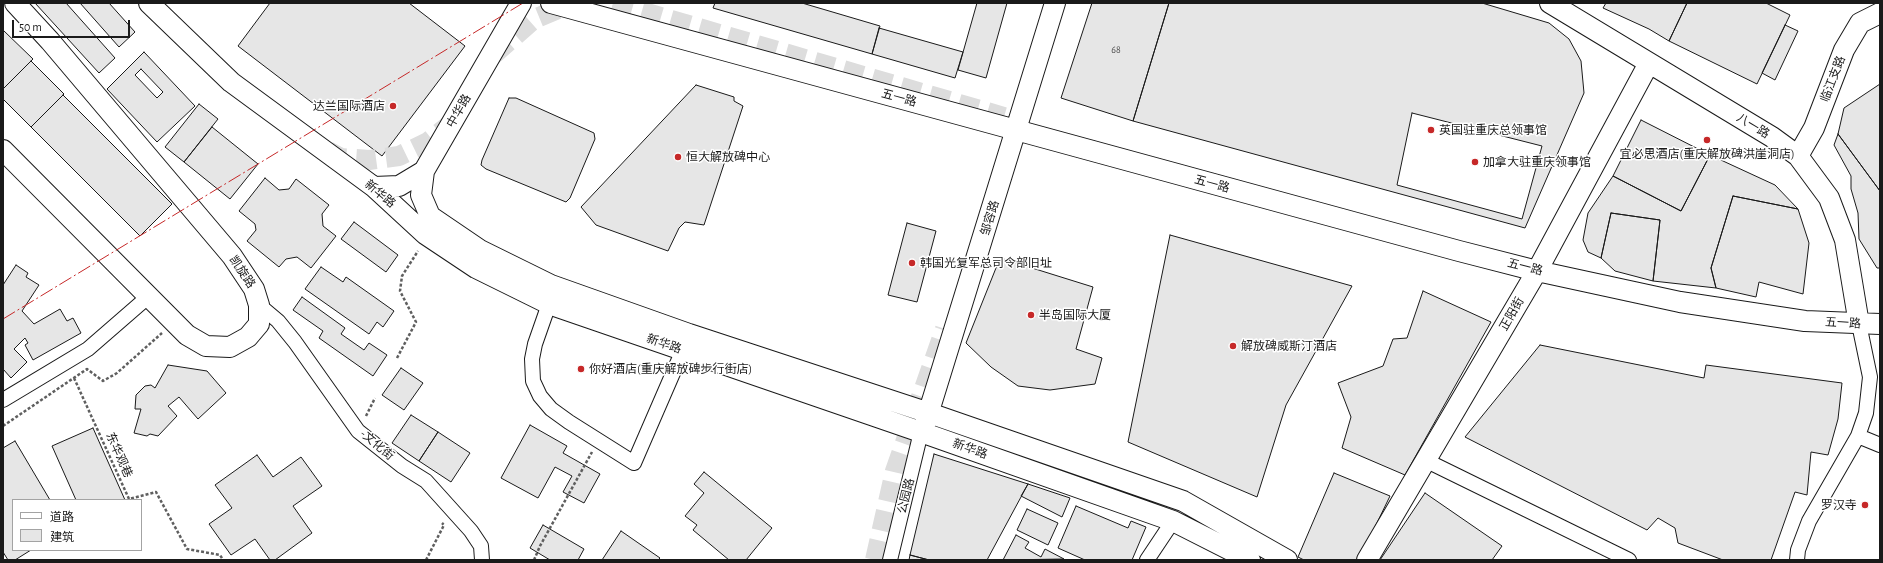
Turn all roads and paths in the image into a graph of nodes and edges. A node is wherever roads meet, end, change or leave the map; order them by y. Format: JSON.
{"nodes":[{"id":1,"x":15,"y":3,"type":"edge"},
{"id":2,"x":149,"y":3,"type":"edge"},
{"id":3,"x":521,"y":3,"type":"edge"},
{"id":4,"x":551,"y":3,"type":"edge"},
{"id":5,"x":1055,"y":3,"type":"edge"},
{"id":6,"x":1550,"y":3,"type":"edge"},
{"id":7,"x":1880,"y":13,"type":"edge"},
{"id":8,"x":1649,"y":63,"type":"junction"},
{"id":9,"x":1017,"y":130,"type":"junction"},
{"id":10,"x":3,"y":150,"type":"edge"},
{"id":11,"x":1798,"y":156,"type":"junction"},
{"id":12,"x":424,"y":171,"type":"junction"},
{"id":13,"x":374,"y":187,"type":"junction"},
{"id":14,"x":415,"y":256,"type":"dead end"},
{"id":15,"x":1537,"y":270,"type":"junction"},
{"id":16,"x":149,"y":296,"type":"junction"},
{"id":17,"x":549,"y":304,"type":"junction"},
{"id":18,"x":259,"y":305,"type":"junction"},
{"id":19,"x":174,"y":322,"type":"junction"},
{"id":20,"x":1859,"y":324,"type":"junction"},
{"id":21,"x":1880,"y":324,"type":"edge"},
{"id":22,"x":683,"y":350,"type":"junction"},
{"id":23,"x":397,"y":358,"type":"dead end"},
{"id":24,"x":74,"y":378,"type":"junction"},
{"id":25,"x":375,"y":398,"type":"dead end"},
{"id":26,"x":3,"y":400,"type":"edge"},
{"id":27,"x":930,"y":413,"type":"junction"},
{"id":28,"x":3,"y":426,"type":"edge"},
{"id":29,"x":358,"y":431,"type":"junction"},
{"id":30,"x":922,"y":432,"type":"junction"},
{"id":31,"x":1858,"y":436,"type":"junction"},
{"id":32,"x":598,"y":441,"type":"junction"},
{"id":33,"x":1880,"y":445,"type":"edge"},
{"id":34,"x":1426,"y":461,"type":"junction"},
{"id":35,"x":440,"y":520,"type":"dead end"},
{"id":36,"x":1173,"y":521,"type":"junction"},
{"id":37,"x":223,"y":560,"type":"edge"},
{"id":38,"x":426,"y":560,"type":"edge"},
{"id":39,"x":482,"y":560,"type":"edge"},
{"id":40,"x":534,"y":560,"type":"edge"},
{"id":41,"x":890,"y":560,"type":"edge"},
{"id":42,"x":1147,"y":560,"type":"edge"},
{"id":43,"x":1250,"y":560,"type":"edge"},
{"id":44,"x":1287,"y":560,"type":"edge"},
{"id":45,"x":1367,"y":560,"type":"edge"},
{"id":46,"x":1629,"y":560,"type":"edge"},
{"id":47,"x":1797,"y":560,"type":"edge"}],
"edges":[{"from":1,"to":18,"type":"street","name":"凯旋路"},
{"from":2,"to":13,"type":"street","name":"新华路"},
{"from":3,"to":12,"type":"street","name":"中华路"},
{"from":4,"to":9,"type":"street","name":"五一路"},
{"from":5,"to":9,"type":"street","name":"邹容路"},
{"from":6,"to":8,"type":"street","name":"八一路"},
{"from":7,"to":11,"type":"street","name":"临江支路"},
{"from":8,"to":11,"type":"street","name":"八一路"},
{"from":8,"to":15,"type":"street","name":"正阳街"},
{"from":9,"to":15,"type":"street","name":"五一路"},
{"from":9,"to":27,"type":"street","name":"邹容路"},
{"from":10,"to":16,"type":"street","name":"凯旋路"},
{"from":11,"to":20,"type":"street","name":"八一路"},
{"from":12,"to":13,"type":"street","name":"中华路"},
{"from":12,"to":27,"type":"street","name":"新华路"},
{"from":13,"to":17,"type":"street","name":"新华路"},
{"from":14,"to":23,"type":"path"},
{"from":15,"to":20,"type":"street","name":"五一路"},
{"from":15,"to":34,"type":"street","name":"正阳街"},
{"from":16,"to":19,"type":"street","name":"凯旋路"},
{"from":16,"to":26,"type":"street"},
{"from":17,"to":22,"type":"street","name":"新华路"},
{"from":17,"to":32,"type":"street"},
{"from":18,"to":19,"type":"street","name":"凯旋路"},
{"from":18,"to":29,"type":"street","name":"-文化街"},
{"from":19,"to":24,"type":"path"},
{"from":20,"to":21,"type":"street","name":"五一路"},
{"from":20,"to":31,"type":"street"},
{"from":22,"to":30,"type":"street","name":"新华路"},
{"from":22,"to":32,"type":"street"},
{"from":24,"to":28,"type":"path"},
{"from":24,"to":37,"type":"path","name":"东华观巷"},
{"from":25,"to":29,"type":"path"},
{"from":27,"to":30,"type":"street","name":"邹容路"},
{"from":27,"to":44,"type":"street","name":"新华路"},
{"from":29,"to":39,"type":"street","name":"-文化街"},
{"from":30,"to":36,"type":"street","name":"新华路"},
{"from":30,"to":41,"type":"street","name":"公园路"},
{"from":31,"to":33,"type":"street"},
{"from":31,"to":47,"type":"street"},
{"from":32,"to":40,"type":"path"},
{"from":34,"to":45,"type":"street","name":"正阳街"},
{"from":34,"to":46,"type":"street"},
{"from":35,"to":38,"type":"path"},
{"from":36,"to":42,"type":"street"},
{"from":36,"to":43,"type":"street","name":"新华路"}]}
